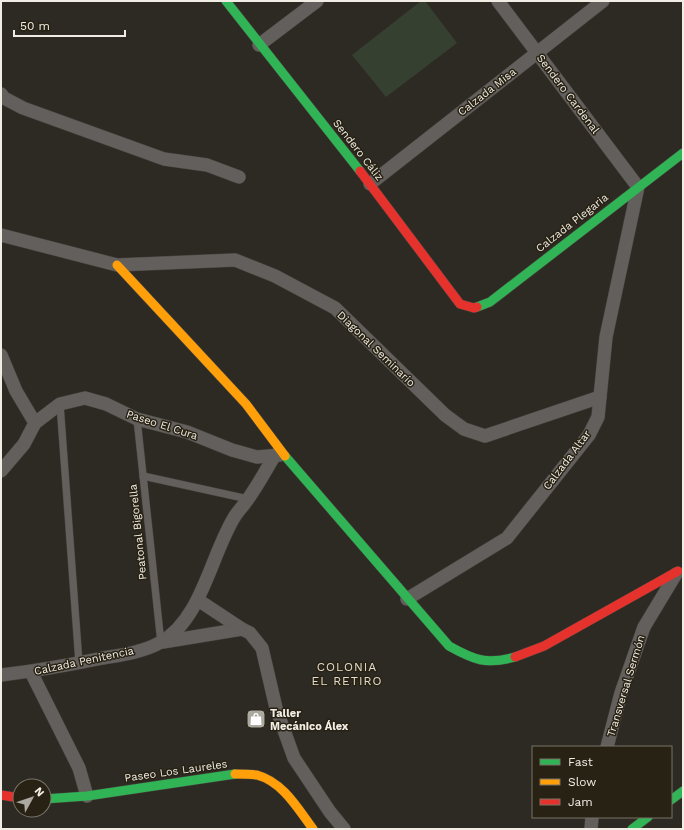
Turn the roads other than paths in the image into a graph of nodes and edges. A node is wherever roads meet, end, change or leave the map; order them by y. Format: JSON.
{"nodes":[{"id":1,"x":226,"y":1,"type":"edge"},
{"id":2,"x":317,"y":1,"type":"edge"},
{"id":3,"x":498,"y":1,"type":"edge"},
{"id":4,"x":603,"y":1,"type":"edge"},
{"id":5,"x":259,"y":45,"type":"junction"},
{"id":6,"x":537,"y":52,"type":"junction"},
{"id":7,"x":1,"y":94,"type":"edge"},
{"id":8,"x":683,"y":153,"type":"edge"},
{"id":9,"x":239,"y":177,"type":"dead end"},
{"id":10,"x":370,"y":184,"type":"junction"},
{"id":11,"x":638,"y":187,"type":"junction"},
{"id":12,"x":1,"y":235,"type":"edge"},
{"id":13,"x":117,"y":264,"type":"junction"},
{"id":14,"x":474,"y":308,"type":"joint"},
{"id":15,"x":1,"y":355,"type":"edge"},
{"id":16,"x":600,"y":397,"type":"junction"},
{"id":17,"x":60,"y":404,"type":"junction"},
{"id":18,"x":138,"y":419,"type":"junction"},
{"id":19,"x":35,"y":423,"type":"junction"},
{"id":20,"x":279,"y":455,"type":"junction"},
{"id":21,"x":1,"y":471,"type":"edge"},
{"id":22,"x":143,"y":476,"type":"junction"},
{"id":23,"x":248,"y":499,"type":"junction"},
{"id":24,"x":681,"y":567,"type":"edge"},
{"id":25,"x":407,"y":599,"type":"junction"},
{"id":26,"x":198,"y":600,"type":"junction"},
{"id":27,"x":242,"y":629,"type":"junction"},
{"id":28,"x":161,"y":643,"type":"junction"},
{"id":29,"x":80,"y":663,"type":"junction"},
{"id":30,"x":30,"y":672,"type":"junction"},
{"id":31,"x":1,"y":675,"type":"edge"},
{"id":32,"x":607,"y":746,"type":"edge"},
{"id":33,"x":683,"y":791,"type":"edge"},
{"id":34,"x":1,"y":795,"type":"edge"},
{"id":35,"x":87,"y":796,"type":"junction"},
{"id":36,"x":12,"y":797,"type":"edge"},
{"id":37,"x":52,"y":798,"type":"edge"},
{"id":38,"x":672,"y":799,"type":"edge"},
{"id":39,"x":592,"y":818,"type":"edge"},
{"id":40,"x":647,"y":818,"type":"edge"},
{"id":41,"x":313,"y":829,"type":"edge"},
{"id":42,"x":344,"y":829,"type":"edge"},
{"id":43,"x":591,"y":829,"type":"edge"},
{"id":44,"x":632,"y":829,"type":"edge"}],
"edges":[{"from":1,"to":5,"type":"street","name":"Sendero Cáliz"},
{"from":2,"to":5,"type":"street"},
{"from":3,"to":6,"type":"street","name":"Sendero Cardenal"},
{"from":4,"to":6,"type":"street","name":"Calzada Misa"},
{"from":5,"to":10,"type":"street","name":"Sendero Cáliz"},
{"from":6,"to":10,"type":"street","name":"Calzada Misa"},
{"from":6,"to":11,"type":"street","name":"Sendero Cardenal"},
{"from":7,"to":9,"type":"street"},
{"from":8,"to":11,"type":"street","name":"Calzada Plegaria"},
{"from":10,"to":14,"type":"street","name":"Sendero Cáliz"},
{"from":11,"to":14,"type":"street","name":"Calzada Plegaria"},
{"from":11,"to":16,"type":"street","name":"Calzada Altar"},
{"from":12,"to":13,"type":"street","name":"Diagonal Seminario"},
{"from":13,"to":16,"type":"street","name":"Diagonal Seminario"},
{"from":13,"to":20,"type":"street"},
{"from":15,"to":19,"type":"street"},
{"from":16,"to":25,"type":"street","name":"Calzada Altar"},
{"from":17,"to":18,"type":"street","name":"Paseo El Cura"},
{"from":17,"to":19,"type":"street","name":"Paseo El Cura"},
{"from":17,"to":29,"type":"lane"},
{"from":18,"to":20,"type":"street","name":"Paseo El Cura"},
{"from":18,"to":22,"type":"lane","name":"Peatonal Bigorella"},
{"from":19,"to":21,"type":"street","name":"Paseo El Cura"},
{"from":20,"to":23,"type":"street","name":"Calzada Penitencia"},
{"from":20,"to":25,"type":"street"},
{"from":22,"to":23,"type":"lane"},
{"from":22,"to":28,"type":"lane","name":"Peatonal Bigorella"},
{"from":23,"to":26,"type":"street","name":"Calzada Penitencia"},
{"from":24,"to":25,"type":"street"},
{"from":24,"to":32,"type":"street","name":"Transversal Sermón"},
{"from":26,"to":27,"type":"street"},
{"from":26,"to":28,"type":"street","name":"Calzada Penitencia"},
{"from":27,"to":28,"type":"street"},
{"from":27,"to":42,"type":"street"},
{"from":28,"to":29,"type":"street","name":"Calzada Penitencia"},
{"from":29,"to":30,"type":"street","name":"Calzada Penitencia"},
{"from":30,"to":31,"type":"street","name":"Calzada Penitencia"},
{"from":30,"to":35,"type":"street"},
{"from":33,"to":38,"type":"street"},
{"from":34,"to":36,"type":"street"},
{"from":35,"to":37,"type":"street","name":"Paseo Los Laureles"},
{"from":35,"to":41,"type":"street","name":"Paseo Los Laureles"},
{"from":39,"to":43,"type":"street"},
{"from":40,"to":44,"type":"street"}]}
